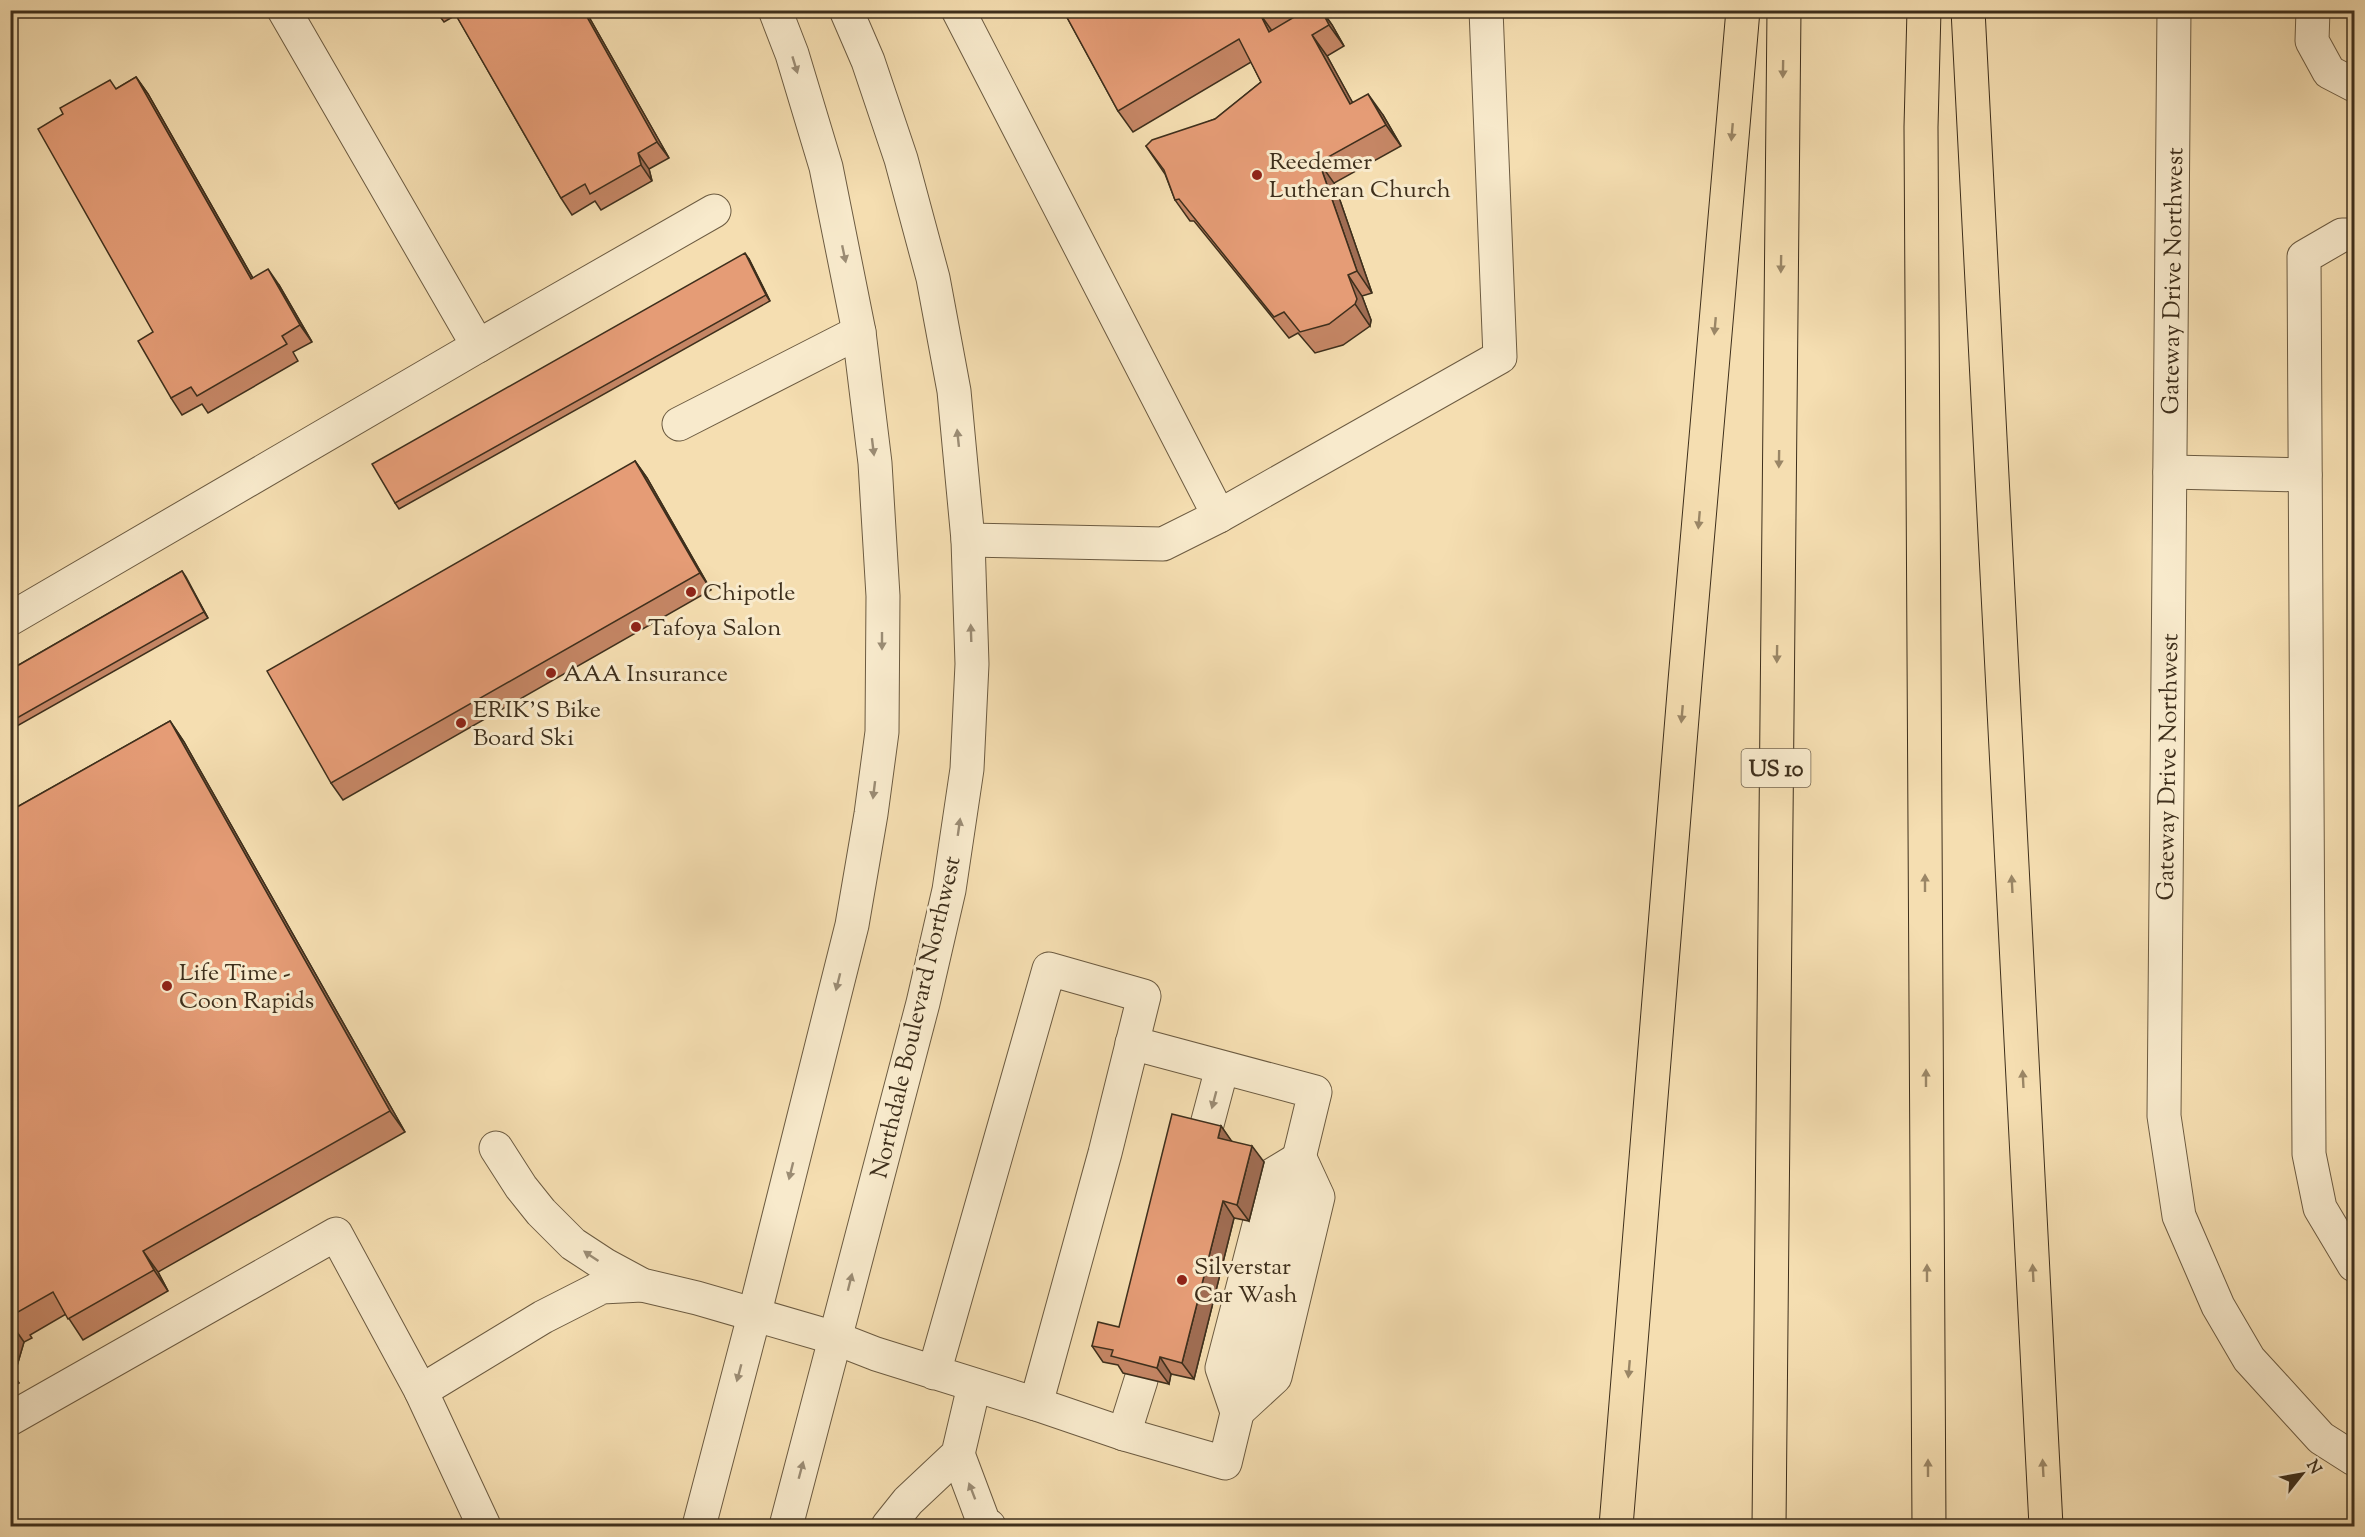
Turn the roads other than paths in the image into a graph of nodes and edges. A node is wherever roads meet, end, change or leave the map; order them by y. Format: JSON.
{"nodes":[{"id":1,"x":284,"y":10,"type":"edge"},
{"id":2,"x":775,"y":10,"type":"edge"},
{"id":3,"x":846,"y":10,"type":"edge"},
{"id":4,"x":958,"y":10,"type":"edge"},
{"id":5,"x":1486,"y":10,"type":"edge"},
{"id":6,"x":1743,"y":10,"type":"edge"},
{"id":7,"x":1784,"y":10,"type":"edge"},
{"id":8,"x":1924,"y":10,"type":"edge"},
{"id":9,"x":1968,"y":10,"type":"edge"},
{"id":10,"x":2174,"y":10,"type":"edge"},
{"id":11,"x":2313,"y":10,"type":"edge"},
{"id":12,"x":2355,"y":85,"type":"edge"},
{"id":13,"x":714,"y":211,"type":"dead end"},
{"id":14,"x":2355,"y":235,"type":"edge"},
{"id":15,"x":859,"y":332,"type":"junction"},
{"id":16,"x":478,"y":346,"type":"junction"},
{"id":17,"x":679,"y":424,"type":"dead end"},
{"id":18,"x":2170,"y":472,"type":"junction"},
{"id":19,"x":2305,"y":475,"type":"junction"},
{"id":20,"x":1219,"y":516,"type":"junction"},
{"id":21,"x":968,"y":540,"type":"junction"},
{"id":22,"x":10,"y":619,"type":"edge"},
{"id":23,"x":1132,"y":1044,"type":"junction"},
{"id":24,"x":1222,"y":1068,"type":"junction"},
{"id":25,"x":1205,"y":1132,"type":"edge"},
{"id":26,"x":496,"y":1148,"type":"dead end"},
{"id":27,"x":2355,"y":1265,"type":"edge"},
{"id":28,"x":642,"y":1285,"type":"junction"},
{"id":29,"x":754,"y":1316,"type":"junction"},
{"id":30,"x":835,"y":1338,"type":"junction"},
{"id":31,"x":934,"y":1373,"type":"junction"},
{"id":32,"x":1141,"y":1380,"type":"edge"},
{"id":33,"x":974,"y":1386,"type":"junction"},
{"id":34,"x":421,"y":1391,"type":"junction"},
{"id":35,"x":1036,"y":1404,"type":"junction"},
{"id":36,"x":10,"y":1419,"type":"edge"},
{"id":37,"x":1124,"y":1434,"type":"junction"},
{"id":38,"x":958,"y":1454,"type":"junction"},
{"id":39,"x":2355,"y":1459,"type":"edge"},
{"id":40,"x":484,"y":1527,"type":"edge"},
{"id":41,"x":699,"y":1527,"type":"edge"},
{"id":42,"x":786,"y":1527,"type":"edge"},
{"id":43,"x":888,"y":1527,"type":"edge"},
{"id":44,"x":989,"y":1527,"type":"edge"},
{"id":45,"x":1616,"y":1527,"type":"edge"},
{"id":46,"x":1769,"y":1527,"type":"edge"},
{"id":47,"x":1929,"y":1527,"type":"edge"},
{"id":48,"x":2046,"y":1527,"type":"edge"}],
"edges":[{"from":1,"to":16,"type":"street"},
{"from":2,"to":15,"type":"street","one_way":true},
{"from":21,"to":3,"type":"street","name":"Northdale Boulevard Northwest","one_way":true},
{"from":4,"to":20,"type":"street"},
{"from":5,"to":20,"type":"street"},
{"from":6,"to":45,"type":"highway","one_way":true},
{"from":7,"to":46,"type":"highway","number":"US 10","one_way":true},
{"from":47,"to":8,"type":"highway","one_way":true},
{"from":48,"to":9,"type":"highway","one_way":true},
{"from":10,"to":18,"type":"street","name":"Gateway Drive Northwest"},
{"from":11,"to":12,"type":"street"},
{"from":13,"to":16,"type":"street"},
{"from":14,"to":19,"type":"street"},
{"from":15,"to":17,"type":"street"},
{"from":15,"to":29,"type":"street","one_way":true},
{"from":16,"to":22,"type":"street"},
{"from":18,"to":19,"type":"street"},
{"from":18,"to":39,"type":"street","name":"Gateway Drive Northwest"},
{"from":19,"to":27,"type":"street"},
{"from":20,"to":21,"type":"street"},
{"from":30,"to":21,"type":"street","name":"Northdale Boulevard Northwest","one_way":true},
{"from":23,"to":24,"type":"street"},
{"from":23,"to":31,"type":"street"},
{"from":23,"to":35,"type":"street"},
{"from":24,"to":25,"type":"street","one_way":true},
{"from":24,"to":37,"type":"street"},
{"from":28,"to":26,"type":"street","one_way":true},
{"from":28,"to":29,"type":"street"},
{"from":28,"to":34,"type":"street"},
{"from":29,"to":30,"type":"street"},
{"from":29,"to":41,"type":"street","one_way":true},
{"from":30,"to":31,"type":"street"},
{"from":42,"to":30,"type":"street","name":"Northdale Boulevard Northwest","one_way":true},
{"from":31,"to":33,"type":"street"},
{"from":32,"to":37,"type":"street"},
{"from":33,"to":35,"type":"street"},
{"from":33,"to":38,"type":"street"},
{"from":34,"to":36,"type":"street"},
{"from":34,"to":40,"type":"street"},
{"from":35,"to":37,"type":"street"},
{"from":38,"to":43,"type":"street"},
{"from":44,"to":38,"type":"street","one_way":true}]}
